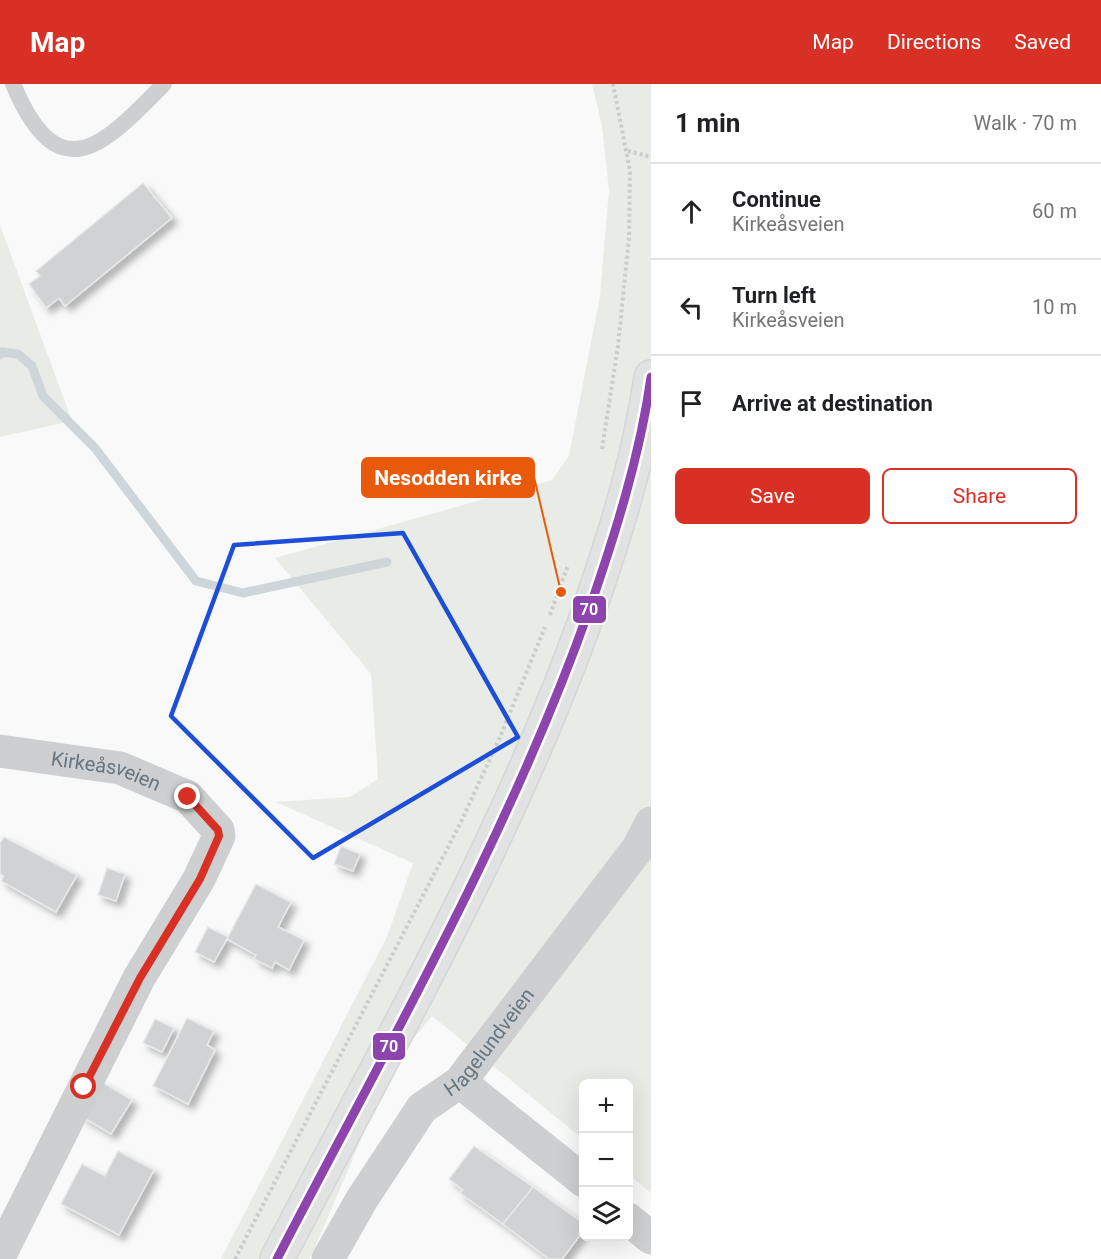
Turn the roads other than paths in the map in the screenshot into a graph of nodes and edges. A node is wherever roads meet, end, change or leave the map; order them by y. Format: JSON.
{"nodes":[{"id":1,"x":13,"y":84,"type":"edge"},
{"id":2,"x":164,"y":84,"type":"edge"},
{"id":3,"x":651,"y":377,"type":"edge"},
{"id":4,"x":0,"y":751,"type":"edge"},
{"id":5,"x":651,"y":822,"type":"edge"},
{"id":6,"x":460,"y":1082,"type":"junction"},
{"id":7,"x":579,"y":1177,"type":"edge"},
{"id":8,"x":633,"y":1223,"type":"edge"},
{"id":9,"x":651,"y":1238,"type":"edge"},
{"id":10,"x":0,"y":1255,"type":"edge"},
{"id":11,"x":277,"y":1259,"type":"edge"},
{"id":12,"x":328,"y":1259,"type":"edge"}],
"edges":[{"from":1,"to":2,"type":"lane"},
{"from":3,"to":11,"type":"main road"},
{"from":4,"to":10,"type":"street","name":"Kirkeåsveien"},
{"from":5,"to":6,"type":"street","name":"Hagelundveien"},
{"from":6,"to":7,"type":"street"},
{"from":6,"to":12,"type":"street","name":"Hagelundveien"},
{"from":8,"to":9,"type":"street"}]}
